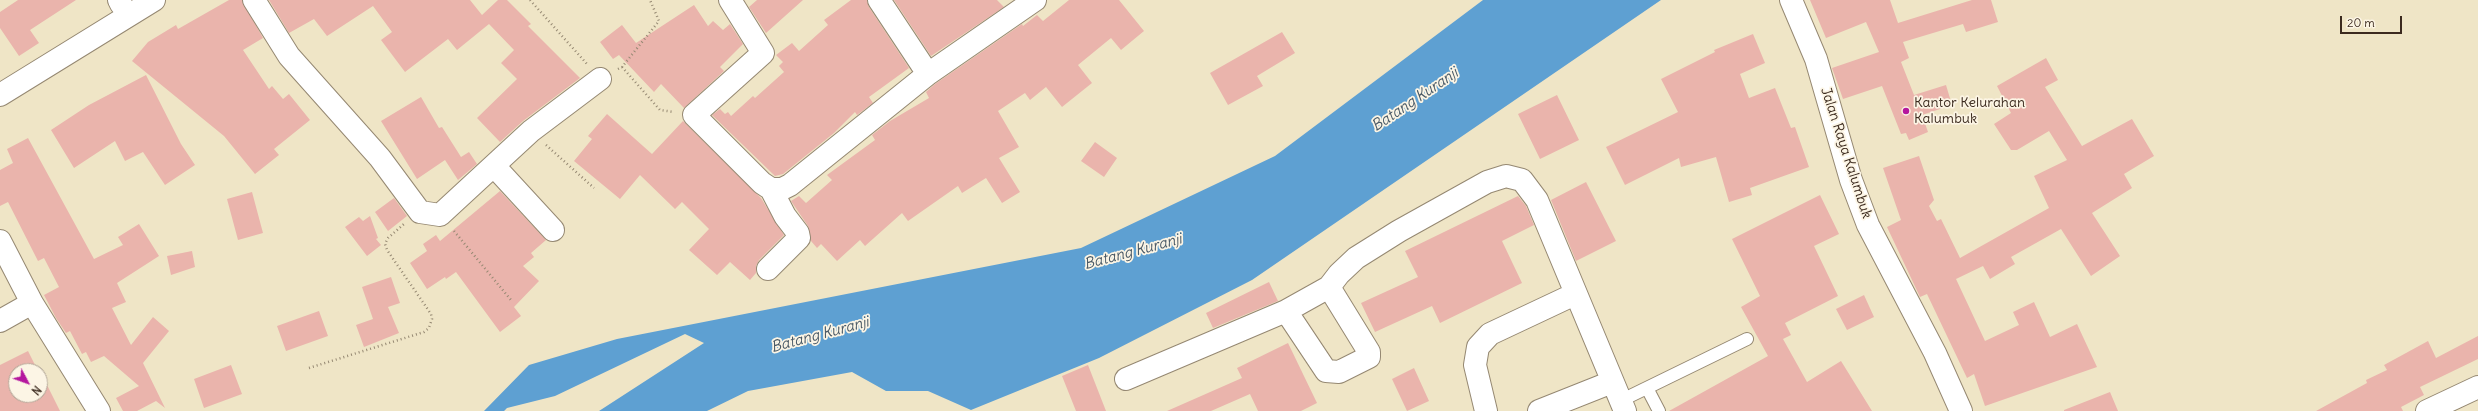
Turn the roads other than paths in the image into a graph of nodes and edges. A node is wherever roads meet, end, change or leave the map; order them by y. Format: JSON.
{"nodes":[{"id":1,"x":154,"y":0,"type":"edge"},
{"id":2,"x":254,"y":0,"type":"edge"},
{"id":3,"x":730,"y":0,"type":"edge"},
{"id":4,"x":879,"y":0,"type":"edge"},
{"id":5,"x":1035,"y":0,"type":"edge"},
{"id":6,"x":122,"y":1,"type":"edge"},
{"id":7,"x":1796,"y":2,"type":"edge"},
{"id":8,"x":928,"y":74,"type":"junction"},
{"id":9,"x":0,"y":78,"type":"edge"},
{"id":10,"x":600,"y":79,"type":"road end"},
{"id":11,"x":0,"y":95,"type":"edge"},
{"id":12,"x":495,"y":167,"type":"junction"},
{"id":13,"x":771,"y":189,"type":"junction"},
{"id":14,"x":553,"y":230,"type":"dead end"},
{"id":15,"x":0,"y":241,"type":"edge"},
{"id":16,"x":768,"y":269,"type":"dead end"},
{"id":17,"x":1329,"y":287,"type":"junction"},
{"id":18,"x":1575,"y":294,"type":"junction"},
{"id":19,"x":32,"y":303,"type":"junction"},
{"id":20,"x":1286,"y":311,"type":"junction"},
{"id":21,"x":0,"y":321,"type":"edge"},
{"id":22,"x":1747,"y":339,"type":"dead end"},
{"id":23,"x":1126,"y":378,"type":"dead end"},
{"id":24,"x":2478,"y":387,"type":"edge"},
{"id":25,"x":1647,"y":388,"type":"junction"},
{"id":26,"x":1619,"y":398,"type":"edge"},
{"id":27,"x":99,"y":411,"type":"edge"},
{"id":28,"x":1486,"y":411,"type":"edge"},
{"id":29,"x":1539,"y":411,"type":"edge"},
{"id":30,"x":1659,"y":411,"type":"edge"},
{"id":31,"x":1961,"y":411,"type":"edge"},
{"id":32,"x":2428,"y":411,"type":"edge"}],
"edges":[{"from":1,"to":11,"type":"street"},
{"from":2,"to":12,"type":"street"},
{"from":3,"to":13,"type":"street"},
{"from":4,"to":8,"type":"street"},
{"from":5,"to":8,"type":"street"},
{"from":6,"to":9,"type":"street"},
{"from":7,"to":31,"type":"street","name":"Jalan Raya Kalumbuk"},
{"from":8,"to":13,"type":"street"},
{"from":10,"to":12,"type":"street"},
{"from":12,"to":14,"type":"street"},
{"from":13,"to":16,"type":"street"},
{"from":15,"to":19,"type":"street"},
{"from":17,"to":18,"type":"street"},
{"from":17,"to":20,"type":"street"},
{"from":17,"to":20,"type":"street"},
{"from":18,"to":26,"type":"street"},
{"from":18,"to":28,"type":"street"},
{"from":19,"to":21,"type":"street"},
{"from":19,"to":27,"type":"street"},
{"from":20,"to":23,"type":"street"},
{"from":22,"to":25,"type":"lane"},
{"from":24,"to":32,"type":"street"},
{"from":25,"to":26,"type":"lane"},
{"from":25,"to":30,"type":"lane"},
{"from":26,"to":29,"type":"street"}]}
